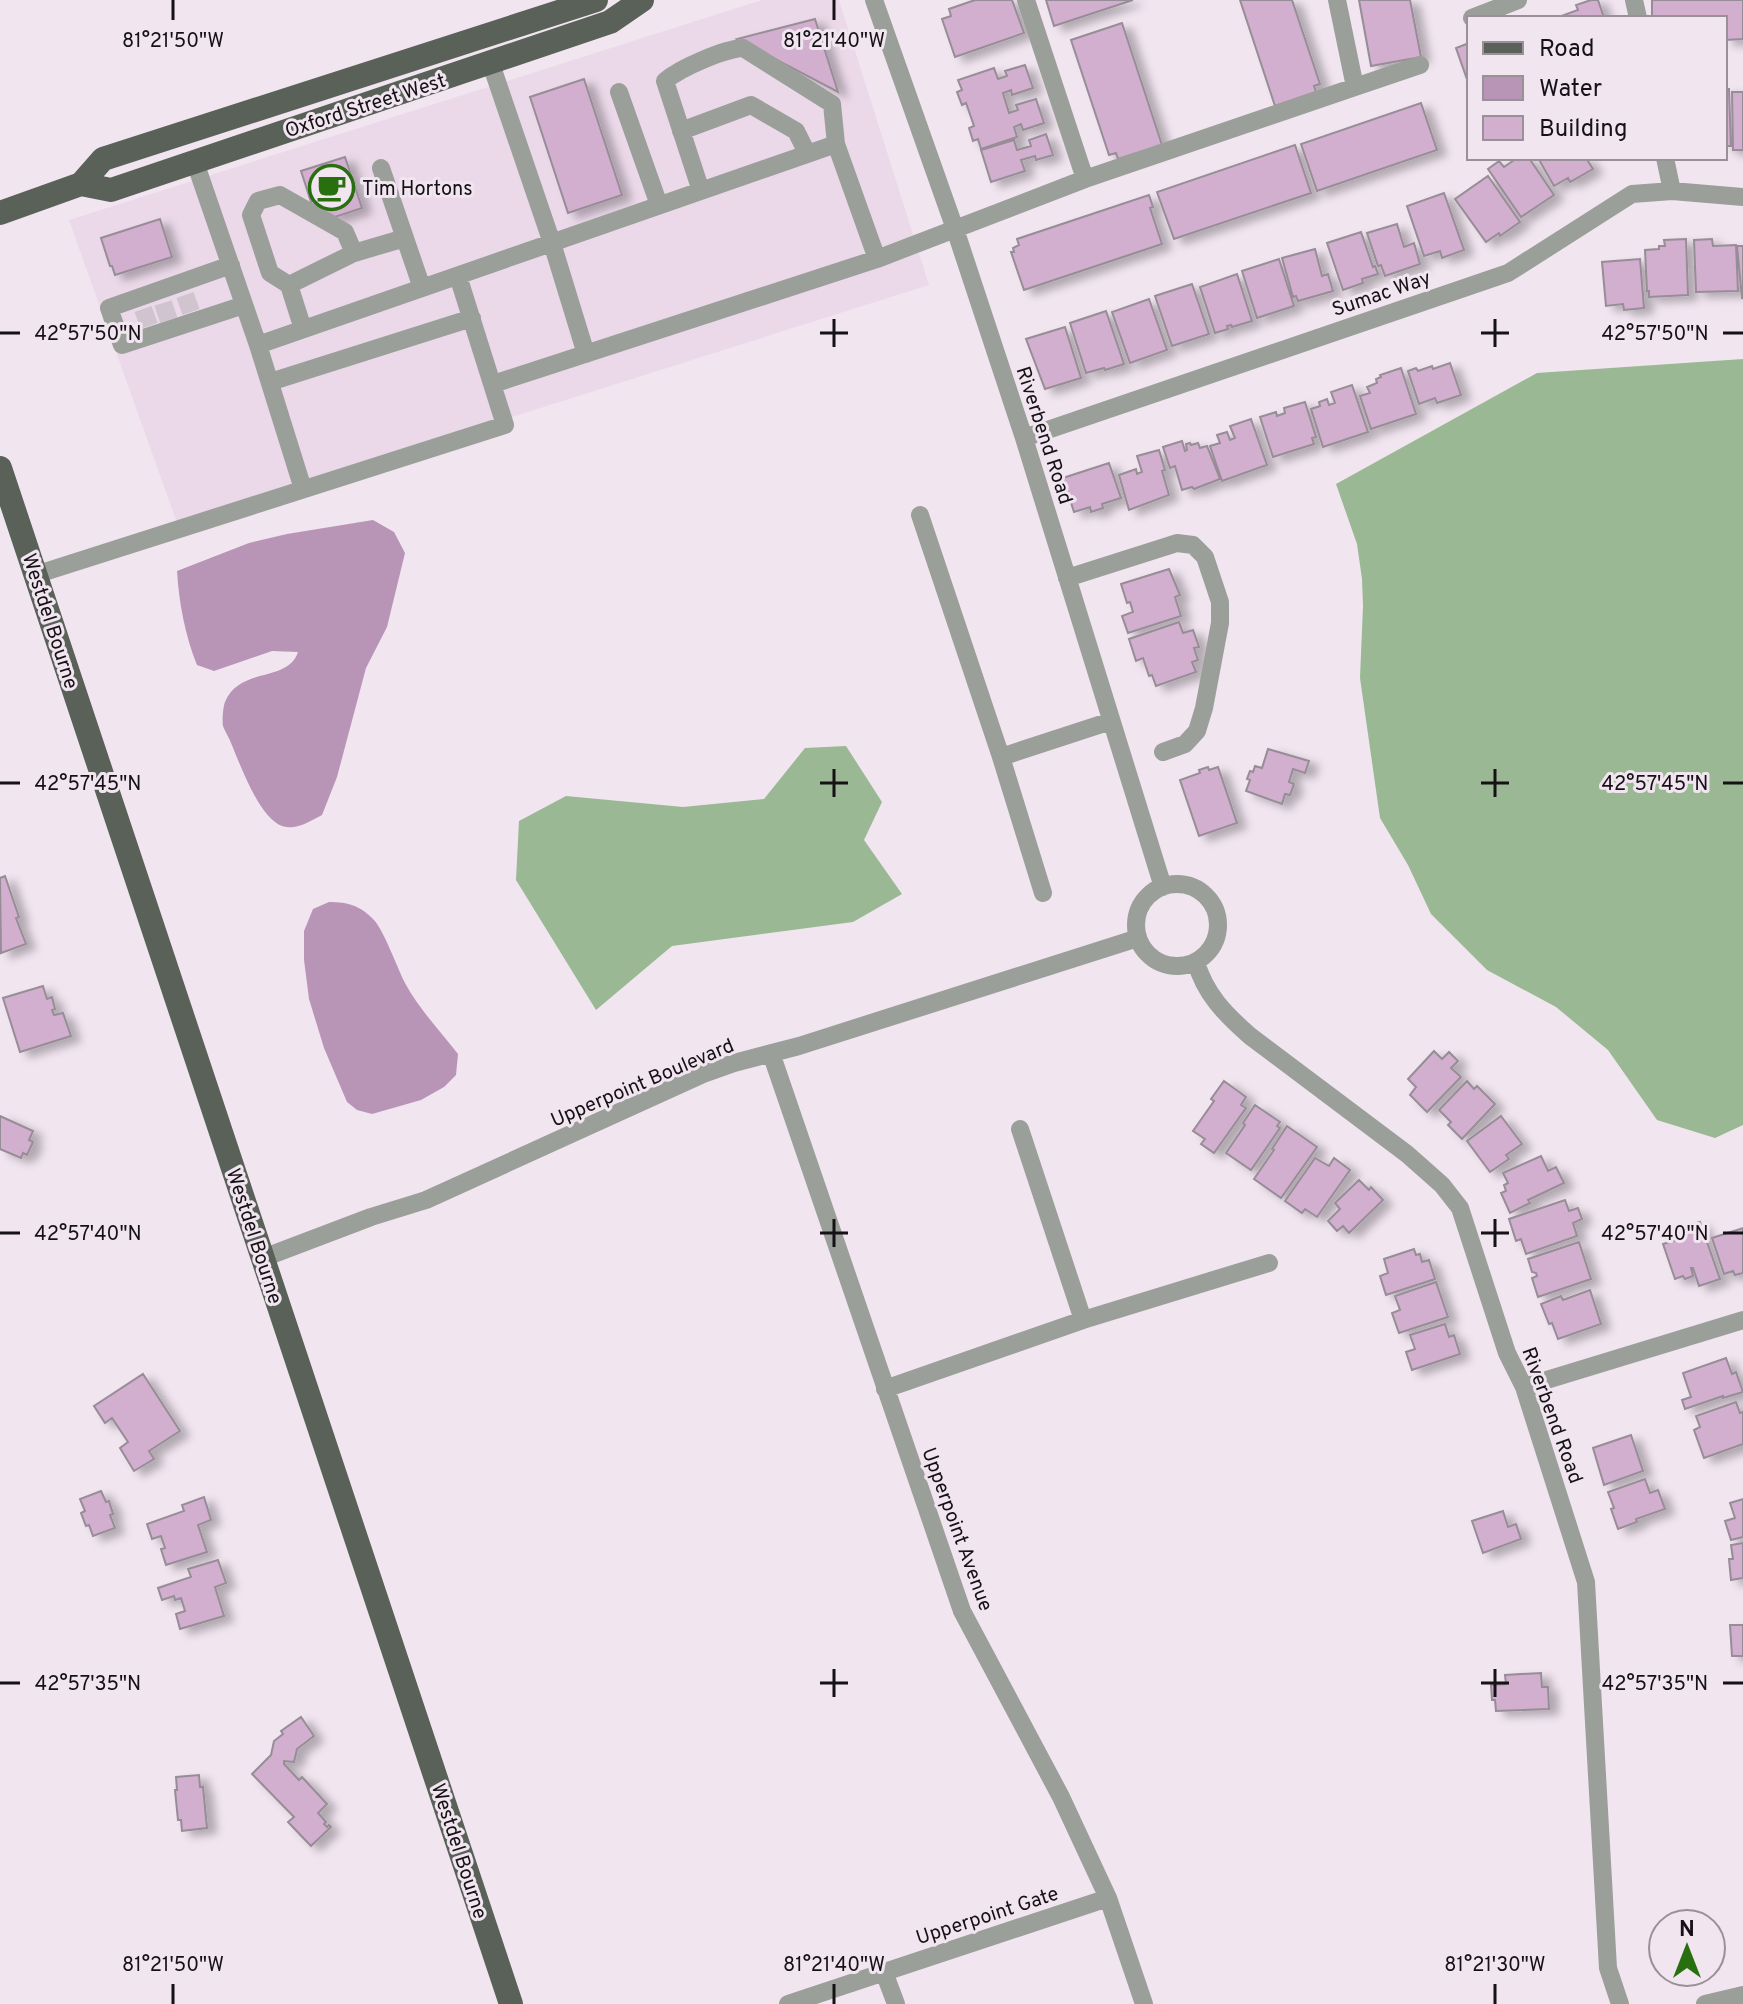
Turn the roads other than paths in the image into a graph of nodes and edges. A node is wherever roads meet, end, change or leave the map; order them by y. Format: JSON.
{"nodes":[{"id":1,"x":596,"y":0,"type":"edge"},
{"id":2,"x":642,"y":0,"type":"edge"},
{"id":3,"x":874,"y":0,"type":"edge"},
{"id":4,"x":1026,"y":0,"type":"edge"},
{"id":5,"x":1337,"y":0,"type":"edge"},
{"id":6,"x":1518,"y":0,"type":"edge"},
{"id":7,"x":1478,"y":16,"type":"edge"},
{"id":8,"x":491,"y":64,"type":"junction"},
{"id":9,"x":1420,"y":65,"type":"dead end"},
{"id":10,"x":1355,"y":87,"type":"junction"},
{"id":11,"x":619,"y":92,"type":"dead end"},
{"id":12,"x":681,"y":131,"type":"junction"},
{"id":13,"x":836,"y":144,"type":"junction"},
{"id":14,"x":807,"y":153,"type":"junction"},
{"id":15,"x":1665,"y":160,"type":"edge"},
{"id":16,"x":195,"y":162,"type":"junction"},
{"id":17,"x":381,"y":168,"type":"dead end"},
{"id":18,"x":1085,"y":179,"type":"junction"},
{"id":19,"x":81,"y":184,"type":"junction"},
{"id":20,"x":701,"y":191,"type":"junction"},
{"id":21,"x":1672,"y":191,"type":"junction"},
{"id":22,"x":1743,"y":197,"type":"edge"},
{"id":23,"x":659,"y":205,"type":"junction"},
{"id":24,"x":0,"y":213,"type":"edge"},
{"id":25,"x":955,"y":229,"type":"junction"},
{"id":26,"x":405,"y":238,"type":"junction"},
{"id":27,"x":552,"y":243,"type":"junction"},
{"id":28,"x":354,"y":253,"type":"junction"},
{"id":29,"x":877,"y":259,"type":"junction"},
{"id":30,"x":231,"y":265,"type":"junction"},
{"id":31,"x":458,"y":276,"type":"junction"},
{"id":32,"x":289,"y":285,"type":"junction"},
{"id":33,"x":422,"y":288,"type":"junction"},
{"id":34,"x":188,"y":303,"type":"junction"},
{"id":35,"x":244,"y":305,"type":"junction"},
{"id":36,"x":166,"y":310,"type":"junction"},
{"id":37,"x":472,"y":318,"type":"junction"},
{"id":38,"x":303,"y":329,"type":"junction"},
{"id":39,"x":258,"y":345,"type":"junction"},
{"id":40,"x":586,"y":354,"type":"junction"},
{"id":41,"x":270,"y":382,"type":"junction"},
{"id":42,"x":493,"y":384,"type":"junction"},
{"id":43,"x":1024,"y":438,"type":"junction"},
{"id":44,"x":0,"y":468,"type":"edge"},
{"id":45,"x":303,"y":489,"type":"junction"},
{"id":46,"x":920,"y":515,"type":"dead end"},
{"id":47,"x":35,"y":575,"type":"junction"},
{"id":48,"x":1067,"y":578,"type":"junction"},
{"id":49,"x":1111,"y":721,"type":"junction"},
{"id":50,"x":1163,"y":752,"type":"dead end"},
{"id":51,"x":1001,"y":757,"type":"junction"},
{"id":52,"x":1163,"y":887,"type":"junction"},
{"id":53,"x":1043,"y":893,"type":"dead end"},
{"id":54,"x":1138,"y":938,"type":"junction"},
{"id":55,"x":1196,"y":962,"type":"junction"},
{"id":56,"x":771,"y":1053,"type":"junction"},
{"id":57,"x":1020,"y":1129,"type":"dead end"},
{"id":58,"x":263,"y":1258,"type":"junction"},
{"id":59,"x":1269,"y":1263,"type":"dead end"},
{"id":60,"x":1083,"y":1320,"type":"junction"},
{"id":61,"x":1743,"y":1320,"type":"edge"},
{"id":62,"x":1524,"y":1387,"type":"junction"},
{"id":63,"x":885,"y":1389,"type":"junction"},
{"id":64,"x":1108,"y":1898,"type":"junction"},
{"id":65,"x":884,"y":1972,"type":"junction"},
{"id":66,"x":1743,"y":1995,"type":"edge"},
{"id":67,"x":511,"y":2004,"type":"edge"},
{"id":68,"x":788,"y":2004,"type":"edge"},
{"id":69,"x":896,"y":2004,"type":"edge"},
{"id":70,"x":1144,"y":2004,"type":"edge"},
{"id":71,"x":1620,"y":2004,"type":"edge"},
{"id":72,"x":1705,"y":2004,"type":"edge"}],
"edges":[{"from":1,"to":19,"type":"main road","name":"Oxford Street West"},
{"from":2,"to":8,"type":"main road","name":"Oxford Street West"},
{"from":3,"to":25,"type":"street","name":"Riverbend Road"},
{"from":4,"to":18,"type":"street"},
{"from":5,"to":10,"type":"street"},
{"from":6,"to":7,"type":"street"},
{"from":8,"to":16,"type":"main road","name":"Oxford Street West"},
{"from":8,"to":27,"type":"street"},
{"from":9,"to":10,"type":"street"},
{"from":10,"to":18,"type":"street"},
{"from":11,"to":23,"type":"street"},
{"from":12,"to":13,"type":"street"},
{"from":12,"to":14,"type":"street"},
{"from":12,"to":20,"type":"street"},
{"from":13,"to":14,"type":"street"},
{"from":13,"to":29,"type":"street"},
{"from":14,"to":20,"type":"street"},
{"from":15,"to":21,"type":"street"},
{"from":16,"to":19,"type":"main road","name":"Oxford Street West"},
{"from":16,"to":30,"type":"street"},
{"from":17,"to":26,"type":"street"},
{"from":18,"to":25,"type":"street"},
{"from":19,"to":24,"type":"main road","name":"Oxford Street West"},
{"from":20,"to":23,"type":"street"},
{"from":21,"to":22,"type":"street","name":"Sumac Way"},
{"from":21,"to":43,"type":"street","name":"Sumac Way"},
{"from":23,"to":27,"type":"street"},
{"from":25,"to":29,"type":"street"},
{"from":25,"to":43,"type":"street","name":"Riverbend Road"},
{"from":26,"to":28,"type":"street"},
{"from":26,"to":33,"type":"street"},
{"from":27,"to":31,"type":"street"},
{"from":27,"to":40,"type":"street"},
{"from":28,"to":32,"type":"street"},
{"from":28,"to":32,"type":"street"},
{"from":29,"to":40,"type":"street"},
{"from":30,"to":34,"type":"street"},
{"from":30,"to":35,"type":"street"},
{"from":31,"to":33,"type":"street"},
{"from":31,"to":37,"type":"street"},
{"from":32,"to":38,"type":"street"},
{"from":33,"to":38,"type":"street"},
{"from":34,"to":35,"type":"street"},
{"from":34,"to":36,"type":"street"},
{"from":34,"to":36,"type":"street"},
{"from":35,"to":39,"type":"street"},
{"from":36,"to":36,"type":"street"},
{"from":37,"to":41,"type":"street"},
{"from":37,"to":42,"type":"street"},
{"from":38,"to":39,"type":"street"},
{"from":39,"to":41,"type":"street"},
{"from":40,"to":42,"type":"street"},
{"from":41,"to":45,"type":"street"},
{"from":42,"to":45,"type":"street"},
{"from":43,"to":48,"type":"street","name":"Riverbend Road"},
{"from":44,"to":47,"type":"main road","name":"Westdel Bourne"},
{"from":45,"to":47,"type":"street"},
{"from":46,"to":51,"type":"street"},
{"from":47,"to":58,"type":"main road","name":"Westdel Bourne"},
{"from":48,"to":49,"type":"street","name":"Riverbend Road"},
{"from":48,"to":50,"type":"street"},
{"from":49,"to":51,"type":"street"},
{"from":49,"to":52,"type":"street","name":"Riverbend Road"},
{"from":51,"to":53,"type":"street"},
{"from":52,"to":54,"type":"street"},
{"from":52,"to":55,"type":"street"},
{"from":54,"to":55,"type":"street"},
{"from":54,"to":56,"type":"street","name":"Upperpoint Boulevard"},
{"from":55,"to":62,"type":"street","name":"Riverbend Road"},
{"from":56,"to":58,"type":"street","name":"Upperpoint Boulevard"},
{"from":56,"to":63,"type":"street","name":"Upperpoint Avenue"},
{"from":57,"to":60,"type":"street"},
{"from":58,"to":67,"type":"main road","name":"Westdel Bourne"},
{"from":59,"to":60,"type":"street"},
{"from":60,"to":63,"type":"street"},
{"from":61,"to":62,"type":"street"},
{"from":62,"to":71,"type":"street","name":"Riverbend Road"},
{"from":63,"to":64,"type":"street","name":"Upperpoint Avenue"},
{"from":64,"to":65,"type":"street","name":"Upperpoint Gate"},
{"from":64,"to":70,"type":"street","name":"Upperpoint Avenue"},
{"from":65,"to":68,"type":"street","name":"Upperpoint Gate"},
{"from":65,"to":69,"type":"street"},
{"from":66,"to":72,"type":"street"}]}
